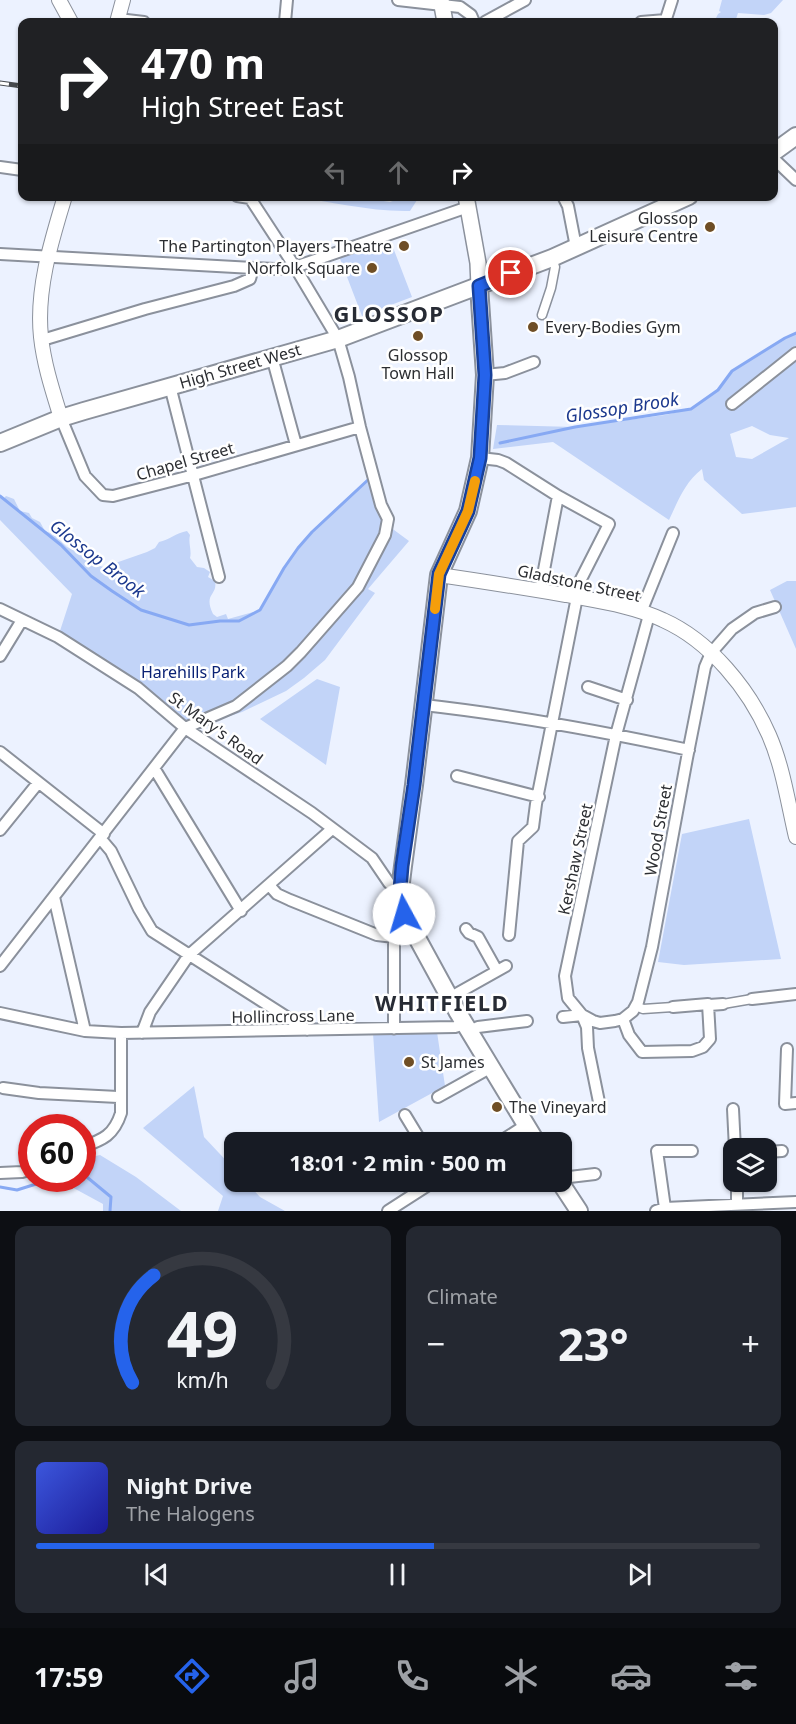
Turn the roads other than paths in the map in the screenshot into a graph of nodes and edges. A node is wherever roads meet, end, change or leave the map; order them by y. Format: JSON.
{"nodes":[{"id":1,"x":59,"y":0,"type":"edge"},
{"id":2,"x":123,"y":0,"type":"edge"},
{"id":3,"x":287,"y":0,"type":"edge"},
{"id":4,"x":398,"y":0,"type":"edge"},
{"id":5,"x":525,"y":0,"type":"edge"},
{"id":6,"x":672,"y":0,"type":"edge"},
{"id":7,"x":442,"y":3,"type":"edge"},
{"id":8,"x":69,"y":18,"type":"edge"},
{"id":9,"x":118,"y":18,"type":"edge"},
{"id":10,"x":285,"y":18,"type":"edge"},
{"id":11,"x":444,"y":18,"type":"edge"},
{"id":12,"x":472,"y":18,"type":"edge"},
{"id":13,"x":492,"y":18,"type":"edge"},
{"id":14,"x":667,"y":18,"type":"edge"},
{"id":15,"x":796,"y":136,"type":"edge"},
{"id":16,"x":778,"y":150,"type":"edge"},
{"id":17,"x":778,"y":158,"type":"edge"},
{"id":18,"x":0,"y":167,"type":"edge"},
{"id":19,"x":18,"y":169,"type":"edge"},
{"id":20,"x":796,"y":180,"type":"edge"},
{"id":21,"x":63,"y":201,"type":"edge"},
{"id":22,"x":252,"y":201,"type":"edge"},
{"id":23,"x":566,"y":201,"type":"edge"},
{"id":24,"x":678,"y":201,"type":"edge"},
{"id":25,"x":467,"y":202,"type":"edge"},
{"id":26,"x":576,"y":247,"type":"junction"},
{"id":27,"x":0,"y":254,"type":"edge"},
{"id":28,"x":49,"y":256,"type":"junction"},
{"id":29,"x":552,"y":258,"type":"junction"},
{"id":30,"x":295,"y":267,"type":"junction"},
{"id":31,"x":253,"y":268,"type":"junction"},
{"id":32,"x":479,"y":286,"type":"junction"},
{"id":33,"x":542,"y":315,"type":"dead end"},
{"id":34,"x":41,"y":339,"type":"junction"},
{"id":35,"x":338,"y":339,"type":"junction"},
{"id":36,"x":796,"y":353,"type":"edge"},
{"id":37,"x":272,"y":357,"type":"junction"},
{"id":38,"x":534,"y":362,"type":"dead end"},
{"id":39,"x":485,"y":375,"type":"junction"},
{"id":40,"x":170,"y":386,"type":"junction"},
{"id":41,"x":732,"y":404,"type":"dead end"},
{"id":42,"x":61,"y":418,"type":"junction"},
{"id":43,"x":360,"y":427,"type":"junction"},
{"id":44,"x":0,"y":443,"type":"edge"},
{"id":45,"x":296,"y":445,"type":"junction"},
{"id":46,"x":480,"y":458,"type":"junction"},
{"id":47,"x":194,"y":475,"type":"junction"},
{"id":48,"x":558,"y":496,"type":"junction"},
{"id":49,"x":673,"y":533,"type":"dead end"},
{"id":50,"x":439,"y":574,"type":"junction"},
{"id":51,"x":219,"y":577,"type":"dead end"},
{"id":52,"x":540,"y":591,"type":"junction"},
{"id":53,"x":576,"y":597,"type":"junction"},
{"id":54,"x":775,"y":607,"type":"dead end"},
{"id":55,"x":0,"y":609,"type":"edge"},
{"id":56,"x":645,"y":614,"type":"junction"},
{"id":57,"x":22,"y":620,"type":"junction"},
{"id":58,"x":711,"y":653,"type":"junction"},
{"id":59,"x":0,"y":656,"type":"edge"},
{"id":60,"x":588,"y":687,"type":"dead end"},
{"id":61,"x":627,"y":700,"type":"junction"},
{"id":62,"x":424,"y":705,"type":"junction"},
{"id":63,"x":553,"y":724,"type":"junction"},
{"id":64,"x":185,"y":728,"type":"junction"},
{"id":65,"x":616,"y":735,"type":"junction"},
{"id":66,"x":689,"y":750,"type":"junction"},
{"id":67,"x":0,"y":752,"type":"edge"},
{"id":68,"x":154,"y":768,"type":"junction"},
{"id":69,"x":457,"y":776,"type":"dead end"},
{"id":70,"x":38,"y":783,"type":"junction"},
{"id":71,"x":792,"y":796,"type":"edge"},
{"id":72,"x":539,"y":797,"type":"junction"},
{"id":73,"x":332,"y":829,"type":"junction"},
{"id":74,"x":0,"y":830,"type":"edge"},
{"id":75,"x":102,"y":836,"type":"junction"},
{"id":76,"x":796,"y":837,"type":"edge"},
{"id":77,"x":269,"y":885,"type":"junction"},
{"id":78,"x":400,"y":890,"type":"junction"},
{"id":79,"x":54,"y":897,"type":"junction"},
{"id":80,"x":241,"y":911,"type":"junction"},
{"id":81,"x":404,"y":914,"type":"junction"},
{"id":82,"x":466,"y":929,"type":"dead end"},
{"id":83,"x":509,"y":935,"type":"dead end"},
{"id":84,"x":394,"y":937,"type":"junction"},
{"id":85,"x":189,"y":955,"type":"junction"},
{"id":86,"x":0,"y":966,"type":"edge"},
{"id":87,"x":796,"y":994,"type":"edge"},
{"id":88,"x":449,"y":998,"type":"junction"},
{"id":89,"x":752,"y":999,"type":"joint"},
{"id":90,"x":723,"y":1004,"type":"joint"},
{"id":91,"x":709,"y":1005,"type":"junction"},
{"id":92,"x":673,"y":1007,"type":"joint"},
{"id":93,"x":634,"y":1008,"type":"junction"},
{"id":94,"x":0,"y":1013,"type":"edge"},
{"id":95,"x":582,"y":1015,"type":"junction"},
{"id":96,"x":563,"y":1017,"type":"dead end"},
{"id":97,"x":623,"y":1019,"type":"junction"},
{"id":98,"x":527,"y":1020,"type":"dead end"},
{"id":99,"x":467,"y":1027,"type":"junction"},
{"id":100,"x":394,"y":1029,"type":"junction"},
{"id":101,"x":86,"y":1031,"type":"junction"},
{"id":102,"x":309,"y":1031,"type":"junction"},
{"id":103,"x":121,"y":1033,"type":"junction"},
{"id":104,"x":142,"y":1033,"type":"junction"},
{"id":105,"x":787,"y":1049,"type":"dead end"},
{"id":106,"x":490,"y":1068,"type":"junction"},
{"id":107,"x":3,"y":1088,"type":"dead end"},
{"id":108,"x":438,"y":1097,"type":"dead end"},
{"id":109,"x":122,"y":1099,"type":"junction"},
{"id":110,"x":796,"y":1103,"type":"edge"},
{"id":111,"x":600,"y":1107,"type":"dead end"},
{"id":112,"x":733,"y":1109,"type":"dead end"},
{"id":113,"x":405,"y":1116,"type":"dead end"},
{"id":114,"x":526,"y":1125,"type":"junction"},
{"id":115,"x":415,"y":1132,"type":"edge"},
{"id":116,"x":515,"y":1132,"type":"edge"},
{"id":117,"x":530,"y":1132,"type":"edge"},
{"id":118,"x":734,"y":1138,"type":"edge"},
{"id":119,"x":96,"y":1142,"type":"edge"},
{"id":120,"x":692,"y":1151,"type":"dead end"},
{"id":121,"x":777,"y":1152,"type":"edge"},
{"id":122,"x":782,"y":1152,"type":"dead end"},
{"id":123,"x":18,"y":1172,"type":"edge"},
{"id":124,"x":0,"y":1173,"type":"edge"},
{"id":125,"x":595,"y":1174,"type":"dead end"},
{"id":126,"x":572,"y":1178,"type":"edge"},
{"id":127,"x":419,"y":1192,"type":"edge"},
{"id":128,"x":568,"y":1192,"type":"edge"},
{"id":129,"x":737,"y":1192,"type":"edge"},
{"id":130,"x":796,"y":1202,"type":"edge"},
{"id":131,"x":737,"y":1204,"type":"junction"},
{"id":132,"x":395,"y":1209,"type":"edge"},
{"id":133,"x":661,"y":1209,"type":"edge"},
{"id":134,"x":579,"y":1211,"type":"edge"}],
"edges":[{"from":1,"to":8,"type":"street"},
{"from":2,"to":9,"type":"street"},
{"from":3,"to":10,"type":"street"},
{"from":4,"to":7,"type":"street"},
{"from":5,"to":13,"type":"street"},
{"from":6,"to":14,"type":"street"},
{"from":7,"to":11,"type":"main road"},
{"from":7,"to":12,"type":"street"},
{"from":15,"to":16,"type":"main road"},
{"from":17,"to":20,"type":"street"},
{"from":18,"to":19,"type":"street"},
{"from":21,"to":28,"type":"street"},
{"from":22,"to":30,"type":"street"},
{"from":23,"to":26,"type":"street"},
{"from":24,"to":26,"type":"main road","name":"High Street West"},
{"from":25,"to":30,"type":"street"},
{"from":25,"to":32,"type":"main road"},
{"from":26,"to":29,"type":"main road","name":"High Street West"},
{"from":27,"to":28,"type":"street"},
{"from":28,"to":31,"type":"street"},
{"from":28,"to":34,"type":"street"},
{"from":29,"to":32,"type":"main road","name":"High Street West"},
{"from":29,"to":33,"type":"street"},
{"from":30,"to":31,"type":"street"},
{"from":30,"to":35,"type":"street"},
{"from":31,"to":34,"type":"street"},
{"from":32,"to":35,"type":"main road","name":"High Street West"},
{"from":32,"to":39,"type":"main road"},
{"from":34,"to":42,"type":"street"},
{"from":35,"to":37,"type":"main road","name":"High Street West"},
{"from":35,"to":43,"type":"street"},
{"from":36,"to":41,"type":"street"},
{"from":37,"to":40,"type":"main road","name":"High Street West"},
{"from":37,"to":45,"type":"street"},
{"from":38,"to":39,"type":"street"},
{"from":39,"to":46,"type":"main road"},
{"from":40,"to":42,"type":"main road","name":"High Street West"},
{"from":40,"to":47,"type":"street"},
{"from":42,"to":44,"type":"main road","name":"High Street West"},
{"from":42,"to":47,"type":"street","name":"Chapel Street"},
{"from":43,"to":45,"type":"street","name":"Chapel Street"},
{"from":43,"to":64,"type":"street"},
{"from":45,"to":47,"type":"street","name":"Chapel Street"},
{"from":46,"to":48,"type":"street"},
{"from":46,"to":50,"type":"main road"},
{"from":47,"to":51,"type":"street"},
{"from":48,"to":52,"type":"street"},
{"from":48,"to":53,"type":"street"},
{"from":49,"to":56,"type":"street","name":"Kershaw Street"},
{"from":50,"to":52,"type":"street","name":"Gladstone Street"},
{"from":50,"to":62,"type":"main road"},
{"from":52,"to":53,"type":"street","name":"Gladstone Street"},
{"from":53,"to":56,"type":"street","name":"Gladstone Street"},
{"from":53,"to":63,"type":"street"},
{"from":54,"to":58,"type":"street"},
{"from":55,"to":57,"type":"street","name":"St Mary's Road"},
{"from":56,"to":58,"type":"street","name":"Gladstone Street"},
{"from":56,"to":61,"type":"street","name":"Kershaw Street"},
{"from":57,"to":59,"type":"street"},
{"from":57,"to":64,"type":"street","name":"St Mary's Road"},
{"from":58,"to":66,"type":"street","name":"Wood Street"},
{"from":58,"to":71,"type":"street","name":"Gladstone Street"},
{"from":60,"to":61,"type":"street"},
{"from":61,"to":65,"type":"street","name":"Kershaw Street"},
{"from":62,"to":63,"type":"street"},
{"from":62,"to":78,"type":"main road"},
{"from":63,"to":65,"type":"street"},
{"from":63,"to":72,"type":"street"},
{"from":64,"to":68,"type":"street"},
{"from":64,"to":73,"type":"street","name":"St Mary's Road"},
{"from":65,"to":66,"type":"street"},
{"from":65,"to":95,"type":"street","name":"Kershaw Street"},
{"from":66,"to":93,"type":"street","name":"Wood Street"},
{"from":67,"to":70,"type":"street"},
{"from":68,"to":75,"type":"street"},
{"from":68,"to":80,"type":"street"},
{"from":69,"to":72,"type":"street"},
{"from":70,"to":74,"type":"street"},
{"from":70,"to":75,"type":"street"},
{"from":71,"to":76,"type":"street","name":"Gladstone Street"},
{"from":72,"to":83,"type":"street"},
{"from":73,"to":77,"type":"street"},
{"from":73,"to":78,"type":"street","name":"St Mary's Road"},
{"from":75,"to":79,"type":"street"},
{"from":75,"to":85,"type":"street"},
{"from":77,"to":80,"type":"street"},
{"from":77,"to":84,"type":"street"},
{"from":78,"to":81,"type":"main road"},
{"from":79,"to":86,"type":"street"},
{"from":79,"to":101,"type":"street"},
{"from":80,"to":85,"type":"street"},
{"from":81,"to":84,"type":"street"},
{"from":81,"to":88,"type":"main road"},
{"from":82,"to":88,"type":"street"},
{"from":84,"to":100,"type":"street"},
{"from":85,"to":102,"type":"street"},
{"from":85,"to":104,"type":"street"},
{"from":87,"to":89,"type":"street"},
{"from":88,"to":99,"type":"main road"},
{"from":89,"to":90,"type":"street"},
{"from":90,"to":91,"type":"street"},
{"from":91,"to":92,"type":"street"},
{"from":91,"to":97,"type":"street"},
{"from":92,"to":93,"type":"street"},
{"from":93,"to":97,"type":"street"},
{"from":94,"to":101,"type":"street","name":"Hollincross Lane"},
{"from":95,"to":96,"type":"street"},
{"from":95,"to":97,"type":"street"},
{"from":95,"to":111,"type":"street","name":"Kershaw Street"},
{"from":98,"to":99,"type":"street","name":"Hollincross Lane"},
{"from":99,"to":100,"type":"street","name":"Hollincross Lane"},
{"from":99,"to":106,"type":"main road"},
{"from":100,"to":102,"type":"street","name":"Hollincross Lane"},
{"from":101,"to":103,"type":"street","name":"Hollincross Lane"},
{"from":102,"to":104,"type":"street","name":"Hollincross Lane"},
{"from":103,"to":104,"type":"street","name":"Hollincross Lane"},
{"from":103,"to":109,"type":"street"},
{"from":105,"to":110,"type":"street"},
{"from":106,"to":108,"type":"street"},
{"from":106,"to":114,"type":"main road"},
{"from":107,"to":109,"type":"street"},
{"from":109,"to":119,"type":"street"},
{"from":112,"to":118,"type":"street"},
{"from":113,"to":115,"type":"street"},
{"from":114,"to":116,"type":"street"},
{"from":114,"to":117,"type":"main road"},
{"from":120,"to":133,"type":"street"},
{"from":121,"to":122,"type":"street"},
{"from":123,"to":124,"type":"street"},
{"from":125,"to":126,"type":"street"},
{"from":127,"to":132,"type":"street"},
{"from":128,"to":134,"type":"main road"},
{"from":129,"to":131,"type":"street"},
{"from":130,"to":131,"type":"street"},
{"from":131,"to":133,"type":"street"}]}
